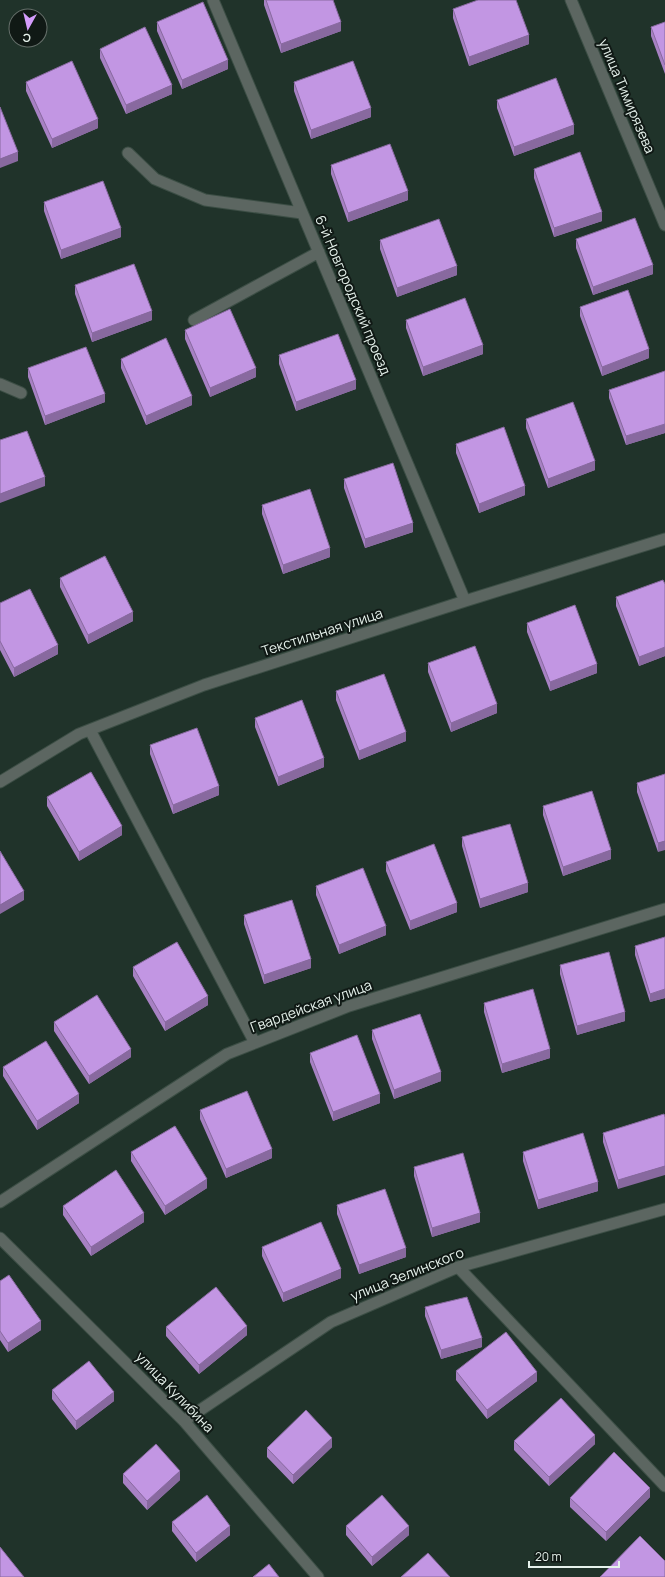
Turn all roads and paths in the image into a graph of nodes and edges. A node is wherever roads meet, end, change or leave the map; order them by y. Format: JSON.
{"nodes":[{"id":1,"x":213,"y":0,"type":"edge"},
{"id":2,"x":570,"y":0,"type":"edge"},
{"id":3,"x":128,"y":153,"type":"dead end"},
{"id":4,"x":302,"y":213,"type":"junction"},
{"id":5,"x":665,"y":225,"type":"edge"},
{"id":6,"x":319,"y":252,"type":"junction"},
{"id":7,"x":194,"y":320,"type":"dead end"},
{"id":8,"x":0,"y":384,"type":"edge"},
{"id":9,"x":21,"y":393,"type":"dead end"},
{"id":10,"x":665,"y":539,"type":"edge"},
{"id":11,"x":465,"y":601,"type":"junction"},
{"id":12,"x":90,"y":730,"type":"junction"},
{"id":13,"x":0,"y":782,"type":"edge"},
{"id":14,"x":665,"y":908,"type":"edge"},
{"id":15,"x":255,"y":1043,"type":"junction"},
{"id":16,"x":0,"y":1202,"type":"edge"},
{"id":17,"x":665,"y":1209,"type":"edge"},
{"id":18,"x":0,"y":1238,"type":"edge"},
{"id":19,"x":458,"y":1267,"type":"junction"},
{"id":20,"x":184,"y":1421,"type":"junction"},
{"id":21,"x":665,"y":1486,"type":"edge"},
{"id":22,"x":318,"y":1577,"type":"edge"}],
"edges":[{"from":1,"to":4,"type":"street","name":"6-й Новгородский проезд"},
{"from":2,"to":5,"type":"street","name":"улица Тимирязева"},
{"from":3,"to":4,"type":"street"},
{"from":4,"to":6,"type":"street","name":"6-й Новгородский проезд"},
{"from":6,"to":7,"type":"street"},
{"from":6,"to":11,"type":"street","name":"6-й Новгородский проезд"},
{"from":8,"to":9,"type":"street"},
{"from":10,"to":11,"type":"street","name":"Текстильная улица"},
{"from":11,"to":12,"type":"street","name":"Текстильная улица"},
{"from":12,"to":13,"type":"street","name":"Текстильная улица"},
{"from":12,"to":15,"type":"street"},
{"from":14,"to":15,"type":"street","name":"Гвардейская улица"},
{"from":15,"to":16,"type":"street","name":"Гвардейская улица"},
{"from":17,"to":19,"type":"street","name":"улица Зелинского"},
{"from":18,"to":20,"type":"street","name":"улица Кулибина"},
{"from":19,"to":20,"type":"street","name":"улица Зелинского"},
{"from":19,"to":21,"type":"street"},
{"from":20,"to":22,"type":"street","name":"улица Кулибина"}]}
